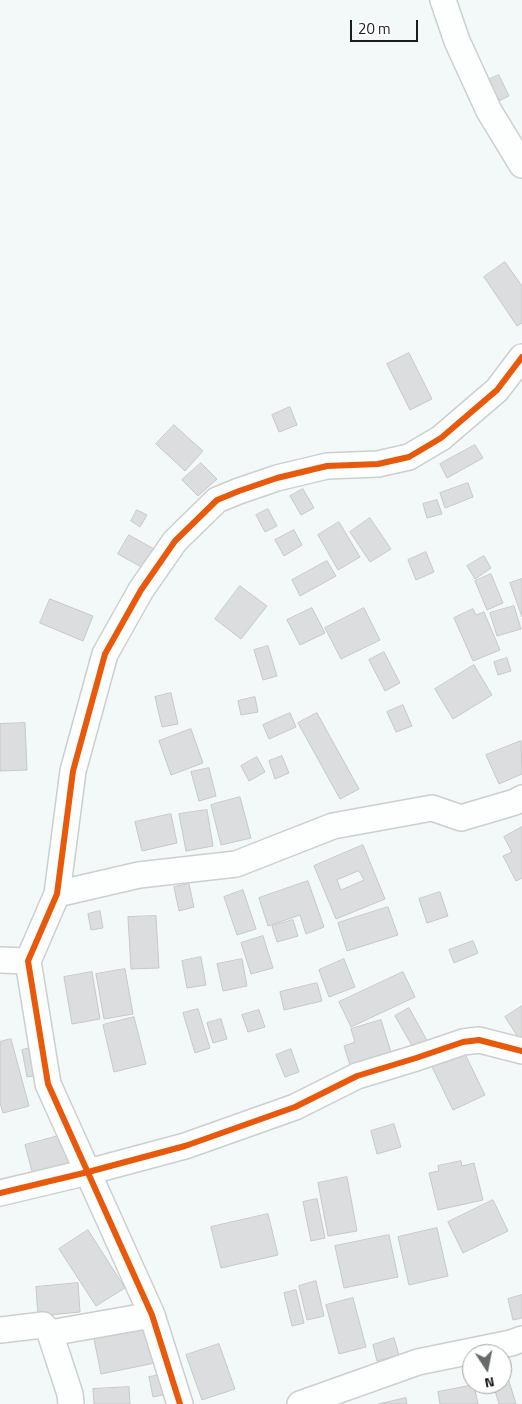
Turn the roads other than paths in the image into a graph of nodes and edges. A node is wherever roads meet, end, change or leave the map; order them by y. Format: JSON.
{"nodes":[{"id":1,"x":443,"y":0,"type":"edge"},
{"id":2,"x":522,"y":165,"type":"edge"},
{"id":3,"x":522,"y":357,"type":"edge"},
{"id":4,"x":522,"y":798,"type":"edge"},
{"id":5,"x":57,"y":894,"type":"junction"},
{"id":6,"x":0,"y":960,"type":"edge"},
{"id":7,"x":28,"y":962,"type":"junction"},
{"id":8,"x":522,"y":1051,"type":"edge"},
{"id":9,"x":88,"y":1172,"type":"junction"},
{"id":10,"x":0,"y":1193,"type":"edge"},
{"id":11,"x":152,"y":1315,"type":"junction"},
{"id":12,"x":0,"y":1330,"type":"edge"},
{"id":13,"x":50,"y":1333,"type":"junction"},
{"id":14,"x":522,"y":1339,"type":"edge"},
{"id":15,"x":71,"y":1404,"type":"edge"},
{"id":16,"x":180,"y":1404,"type":"edge"},
{"id":17,"x":300,"y":1404,"type":"edge"}],
"edges":[{"from":1,"to":2,"type":"street"},
{"from":3,"to":5,"type":"street"},
{"from":4,"to":5,"type":"street"},
{"from":5,"to":7,"type":"street"},
{"from":6,"to":7,"type":"street"},
{"from":7,"to":9,"type":"street"},
{"from":8,"to":9,"type":"street"},
{"from":9,"to":10,"type":"street"},
{"from":9,"to":11,"type":"street"},
{"from":11,"to":13,"type":"street"},
{"from":11,"to":16,"type":"street"},
{"from":12,"to":13,"type":"street"},
{"from":13,"to":15,"type":"street"},
{"from":14,"to":17,"type":"street"}]}
